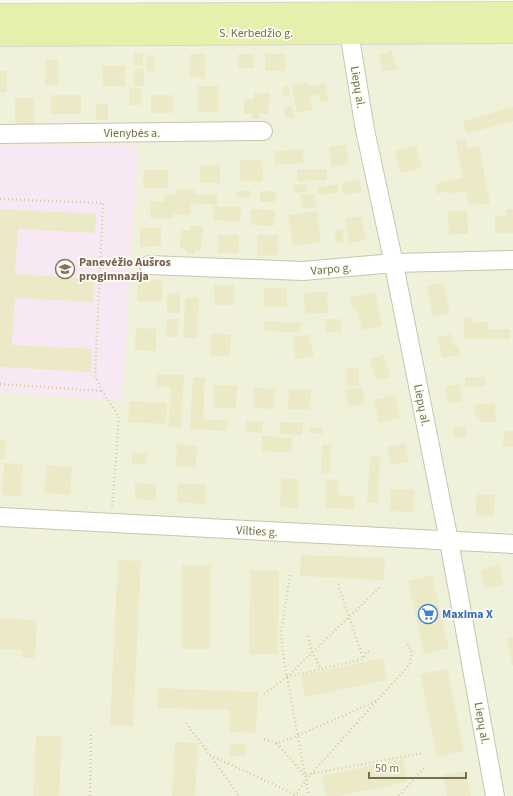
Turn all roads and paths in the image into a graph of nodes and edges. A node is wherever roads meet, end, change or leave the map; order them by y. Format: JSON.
{"nodes":[{"id":1,"x":513,"y":13,"type":"edge"},
{"id":2,"x":0,"y":15,"type":"edge"},
{"id":3,"x":350,"y":23,"type":"junction"},
{"id":4,"x":513,"y":32,"type":"edge"},
{"id":5,"x":0,"y":34,"type":"edge"},
{"id":6,"x":263,"y":131,"type":"dead end"},
{"id":7,"x":0,"y":134,"type":"edge"},
{"id":8,"x":0,"y":199,"type":"edge"},
{"id":9,"x":513,"y":260,"type":"edge"},
{"id":10,"x":394,"y":263,"type":"junction"},
{"id":11,"x":149,"y":265,"type":"dead end"},
{"id":12,"x":0,"y":384,"type":"edge"},
{"id":13,"x":102,"y":391,"type":"junction"},
{"id":14,"x":0,"y":517,"type":"edge"},
{"id":15,"x":111,"y":523,"type":"junction"},
{"id":16,"x":449,"y":541,"type":"junction"},
{"id":17,"x":513,"y":544,"type":"edge"},
{"id":18,"x":290,"y":574,"type":"dead end"},
{"id":19,"x":338,"y":584,"type":"dead end"},
{"id":20,"x":381,"y":586,"type":"dead end"},
{"id":21,"x":350,"y":616,"type":"junction"},
{"id":22,"x":308,"y":636,"type":"dead end"},
{"id":23,"x":406,"y":641,"type":"dead end"},
{"id":24,"x":370,"y":651,"type":"dead end"},
{"id":25,"x":312,"y":652,"type":"junction"},
{"id":26,"x":363,"y":659,"type":"junction"},
{"id":27,"x":321,"y":669,"type":"junction"},
{"id":28,"x":286,"y":677,"type":"junction"},
{"id":29,"x":264,"y":694,"type":"dead end"},
{"id":30,"x":377,"y":701,"type":"junction"},
{"id":31,"x":186,"y":723,"type":"dead end"},
{"id":32,"x":91,"y":733,"type":"dead end"},
{"id":33,"x":297,"y":736,"type":"junction"},
{"id":34,"x":264,"y":739,"type":"dead end"},
{"id":35,"x":277,"y":743,"type":"junction"},
{"id":36,"x":423,"y":753,"type":"dead end"},
{"id":37,"x":210,"y":755,"type":"junction"},
{"id":38,"x":425,"y":767,"type":"dead end"},
{"id":39,"x":312,"y":773,"type":"junction"},
{"id":40,"x":304,"y":775,"type":"junction"},
{"id":41,"x":306,"y":782,"type":"junction"},
{"id":42,"x":90,"y":796,"type":"edge"},
{"id":43,"x":239,"y":796,"type":"edge"},
{"id":44,"x":296,"y":796,"type":"edge"},
{"id":45,"x":309,"y":796,"type":"edge"},
{"id":46,"x":399,"y":796,"type":"edge"},
{"id":47,"x":495,"y":796,"type":"edge"}],
"edges":[{"from":1,"to":3,"type":"main road","name":"S. Kerbedžio g."},
{"from":2,"to":3,"type":"main road","name":"S. Kerbedžio g."},
{"from":3,"to":4,"type":"main road","name":"S. Kerbedžio g."},
{"from":3,"to":5,"type":"main road","name":"S. Kerbedžio g."},
{"from":3,"to":10,"type":"street","name":"Liepų al."},
{"from":6,"to":7,"type":"street","name":"Vienybės a."},
{"from":8,"to":13,"type":"path"},
{"from":9,"to":10,"type":"street","name":"Varpo g."},
{"from":10,"to":11,"type":"street","name":"Varpo g."},
{"from":10,"to":16,"type":"street","name":"Liepų al."},
{"from":12,"to":13,"type":"path"},
{"from":13,"to":15,"type":"path"},
{"from":14,"to":15,"type":"street","name":"Vilties g."},
{"from":15,"to":16,"type":"street","name":"Vilties g."},
{"from":16,"to":17,"type":"street","name":"Vilties g."},
{"from":16,"to":47,"type":"street","name":"Liepų al."},
{"from":18,"to":28,"type":"path"},
{"from":19,"to":21,"type":"path"},
{"from":20,"to":21,"type":"path"},
{"from":21,"to":25,"type":"path"},
{"from":21,"to":26,"type":"path"},
{"from":22,"to":25,"type":"path"},
{"from":23,"to":30,"type":"path"},
{"from":24,"to":26,"type":"path"},
{"from":25,"to":27,"type":"path"},
{"from":25,"to":28,"type":"path"},
{"from":26,"to":27,"type":"path"},
{"from":27,"to":28,"type":"path"},
{"from":28,"to":29,"type":"path"},
{"from":28,"to":33,"type":"path"},
{"from":30,"to":33,"type":"path"},
{"from":30,"to":39,"type":"path"},
{"from":31,"to":37,"type":"path"},
{"from":32,"to":42,"type":"path"},
{"from":33,"to":35,"type":"path"},
{"from":33,"to":40,"type":"path"},
{"from":34,"to":35,"type":"path"},
{"from":35,"to":40,"type":"path"},
{"from":36,"to":39,"type":"path"},
{"from":37,"to":43,"type":"path"},
{"from":37,"to":44,"type":"path"},
{"from":38,"to":46,"type":"path"},
{"from":39,"to":40,"type":"path"},
{"from":39,"to":41,"type":"path"},
{"from":40,"to":41,"type":"path"},
{"from":41,"to":44,"type":"path"},
{"from":41,"to":45,"type":"path"}]}
